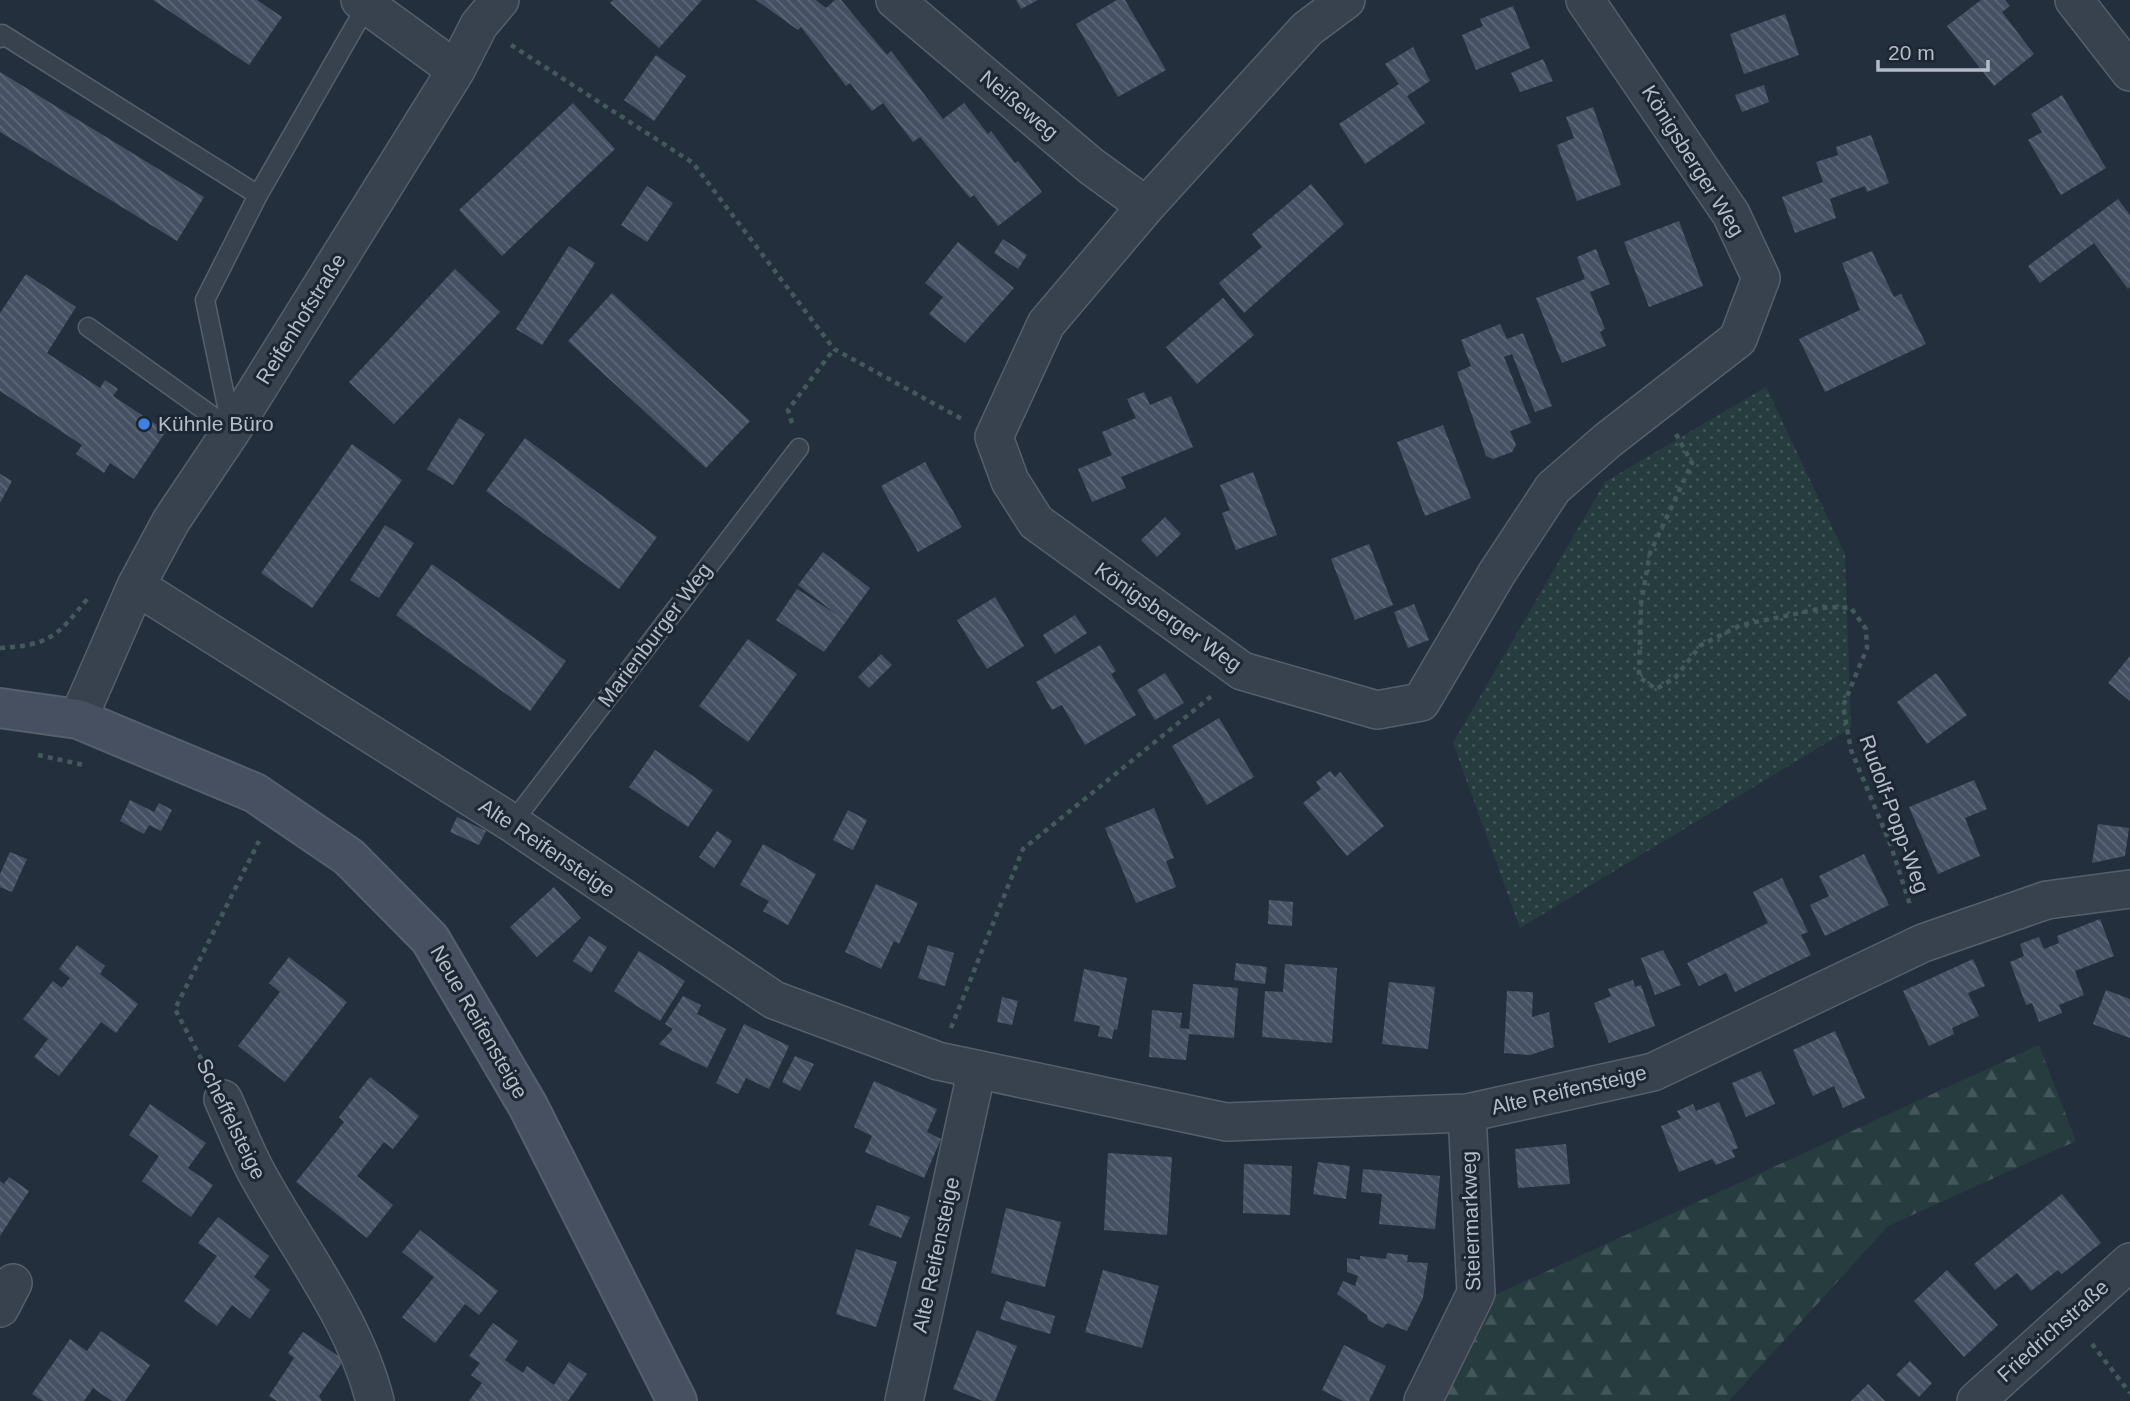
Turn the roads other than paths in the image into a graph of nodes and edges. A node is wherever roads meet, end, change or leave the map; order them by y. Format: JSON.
{"nodes":[{"id":1,"x":895,"y":0,"type":"edge"},
{"id":2,"x":1346,"y":0,"type":"edge"},
{"id":3,"x":1585,"y":0,"type":"edge"},
{"id":4,"x":2074,"y":0,"type":"edge"},
{"id":5,"x":363,"y":2,"type":"edge"},
{"id":6,"x":490,"y":13,"type":"edge"},
{"id":7,"x":0,"y":38,"type":"edge"},
{"id":8,"x":456,"y":70,"type":"junction"},
{"id":9,"x":2130,"y":72,"type":"edge"},
{"id":10,"x":258,"y":195,"type":"junction"},
{"id":11,"x":1146,"y":206,"type":"junction"},
{"id":12,"x":88,"y":327,"type":"dead end"},
{"id":13,"x":232,"y":430,"type":"junction"},
{"id":14,"x":799,"y":448,"type":"road end"},
{"id":15,"x":136,"y":586,"type":"junction"},
{"id":16,"x":0,"y":708,"type":"edge"},
{"id":17,"x":78,"y":719,"type":"junction"},
{"id":18,"x":512,"y":823,"type":"junction"},
{"id":19,"x":2130,"y":888,"type":"edge"},
{"id":20,"x":977,"y":1069,"type":"junction"},
{"id":21,"x":223,"y":1099,"type":"road end"},
{"id":22,"x":1467,"y":1113,"type":"junction"},
{"id":23,"x":2130,"y":1262,"type":"edge"},
{"id":24,"x":375,"y":1401,"type":"edge"},
{"id":25,"x":677,"y":1401,"type":"edge"},
{"id":26,"x":904,"y":1401,"type":"edge"},
{"id":27,"x":1423,"y":1401,"type":"edge"},
{"id":28,"x":1976,"y":1401,"type":"edge"}],
"edges":[{"from":1,"to":11,"type":"street","name":"Neißeweg"},
{"from":2,"to":11,"type":"street"},
{"from":3,"to":11,"type":"street","name":"Königsberger Weg"},
{"from":4,"to":9,"type":"street"},
{"from":5,"to":8,"type":"street"},
{"from":5,"to":10,"type":"lane"},
{"from":6,"to":8,"type":"street","name":"Reifenhofstraße"},
{"from":7,"to":10,"type":"lane"},
{"from":8,"to":13,"type":"street","name":"Reifenhofstraße"},
{"from":10,"to":13,"type":"lane"},
{"from":12,"to":13,"type":"lane"},
{"from":13,"to":15,"type":"street","name":"Reifenhofstraße"},
{"from":14,"to":18,"type":"lane","name":"Marienburger Weg"},
{"from":15,"to":17,"type":"street","name":"Reifenhofstraße"},
{"from":15,"to":18,"type":"street","name":"Alte Reifensteige"},
{"from":16,"to":17,"type":"main road","name":"Neue Reifensteige"},
{"from":17,"to":25,"type":"main road","name":"Neue Reifensteige"},
{"from":18,"to":20,"type":"street","name":"Alte Reifensteige"},
{"from":19,"to":22,"type":"street","name":"Alte Reifensteige"},
{"from":20,"to":22,"type":"street","name":"Alte Reifensteige"},
{"from":20,"to":26,"type":"street","name":"Alte Reifensteige"},
{"from":21,"to":24,"type":"street","name":"Scheffelsteige"},
{"from":22,"to":27,"type":"street","name":"Steiermarkweg"},
{"from":23,"to":28,"type":"street","name":"Friedrichstraße"}]}
